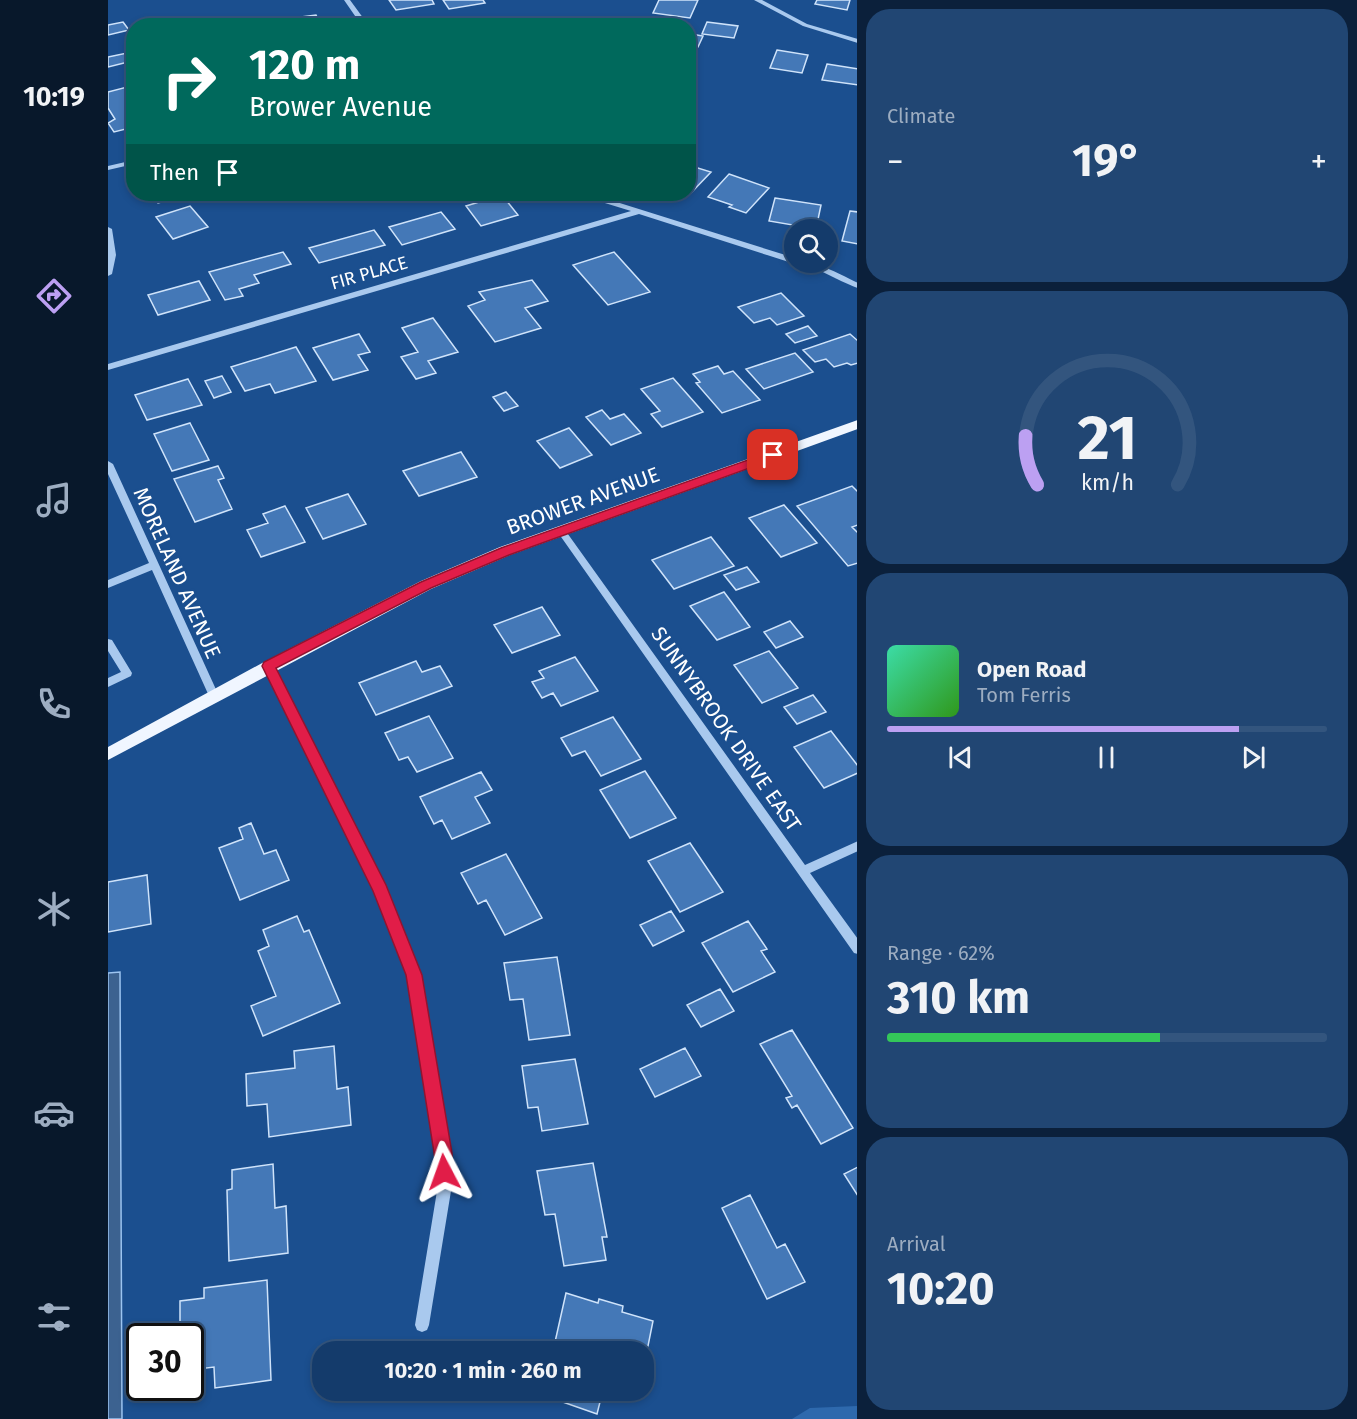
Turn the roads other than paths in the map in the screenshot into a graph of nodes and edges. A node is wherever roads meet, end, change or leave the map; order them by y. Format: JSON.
{"nodes":[{"id":1,"x":347,"y":0,"type":"edge"},
{"id":2,"x":757,"y":0,"type":"edge"},
{"id":3,"x":360,"y":18,"type":"edge"},
{"id":4,"x":857,"y":41,"type":"edge"},
{"id":5,"x":126,"y":164,"type":"edge"},
{"id":6,"x":108,"y":168,"type":"edge"},
{"id":7,"x":608,"y":201,"type":"edge"},
{"id":8,"x":640,"y":211,"type":"junction"},
{"id":9,"x":108,"y":229,"type":"edge"},
{"id":10,"x":110,"y":256,"type":"edge"},
{"id":11,"x":784,"y":257,"type":"edge"},
{"id":12,"x":831,"y":273,"type":"edge"},
{"id":13,"x":108,"y":274,"type":"edge"},
{"id":14,"x":857,"y":286,"type":"edge"},
{"id":15,"x":108,"y":367,"type":"edge"},
{"id":16,"x":857,"y":424,"type":"edge"},
{"id":17,"x":108,"y":464,"type":"edge"},
{"id":18,"x":562,"y":531,"type":"junction"},
{"id":19,"x":154,"y":565,"type":"junction"},
{"id":20,"x":108,"y":584,"type":"edge"},
{"id":21,"x":108,"y":643,"type":"edge"},
{"id":22,"x":269,"y":666,"type":"junction"},
{"id":23,"x":108,"y":683,"type":"edge"},
{"id":24,"x":214,"y":696,"type":"junction"},
{"id":25,"x":108,"y":754,"type":"edge"},
{"id":26,"x":857,"y":846,"type":"edge"},
{"id":27,"x":802,"y":871,"type":"junction"},
{"id":28,"x":857,"y":948,"type":"edge"},
{"id":29,"x":422,"y":1325,"type":"dead end"}],
"edges":[{"from":1,"to":3,"type":"street"},
{"from":2,"to":4,"type":"street"},
{"from":5,"to":6,"type":"street"},
{"from":7,"to":8,"type":"street"},
{"from":8,"to":11,"type":"street"},
{"from":8,"to":15,"type":"street","name":"FIR PLACE"},
{"from":9,"to":10,"type":"street"},
{"from":10,"to":13,"type":"street"},
{"from":12,"to":14,"type":"street"},
{"from":16,"to":18,"type":"main road","name":"BROWER AVENUE"},
{"from":17,"to":19,"type":"street","name":"MORELAND AVENUE"},
{"from":18,"to":22,"type":"main road","name":"BROWER AVENUE"},
{"from":18,"to":27,"type":"street","name":"SUNNYBROOK DRIVE EAST"},
{"from":19,"to":20,"type":"street"},
{"from":19,"to":24,"type":"street","name":"MORELAND AVENUE"},
{"from":21,"to":23,"type":"street"},
{"from":22,"to":24,"type":"main road","name":"BROWER AVENUE"},
{"from":22,"to":29,"type":"street"},
{"from":24,"to":25,"type":"main road","name":"BROWER AVENUE"},
{"from":26,"to":27,"type":"street"},
{"from":27,"to":28,"type":"street","name":"SUNNYBROOK DRIVE EAST"}]}
